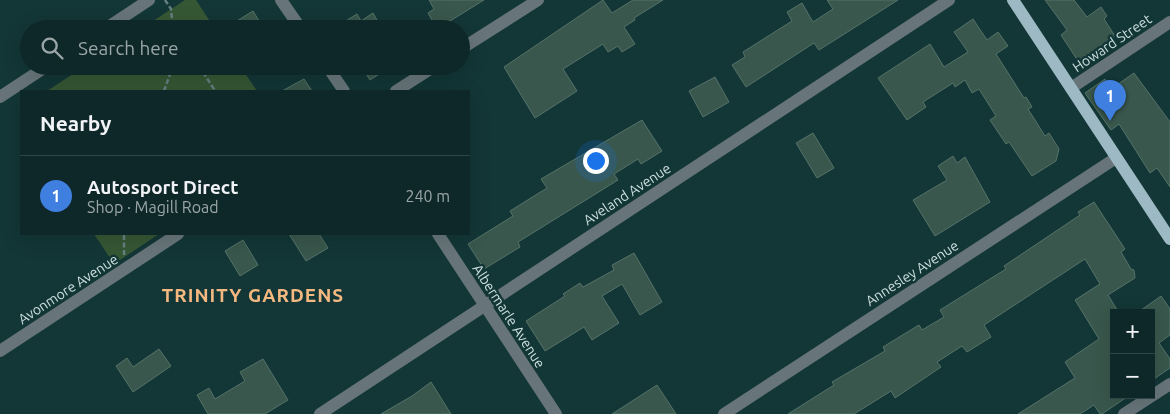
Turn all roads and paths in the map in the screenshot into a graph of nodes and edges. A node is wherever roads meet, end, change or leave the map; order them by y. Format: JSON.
{"nodes":[{"id":1,"x":149,"y":0,"type":"edge"},
{"id":2,"x":165,"y":0,"type":"edge"},
{"id":3,"x":281,"y":0,"type":"edge"},
{"id":4,"x":538,"y":0,"type":"edge"},
{"id":5,"x":949,"y":0,"type":"edge"},
{"id":6,"x":1013,"y":0,"type":"edge"},
{"id":7,"x":119,"y":20,"type":"edge"},
{"id":8,"x":173,"y":20,"type":"edge"},
{"id":9,"x":294,"y":20,"type":"edge"},
{"id":10,"x":1170,"y":22,"type":"edge"},
{"id":11,"x":470,"y":43,"type":"edge"},
{"id":12,"x":33,"y":75,"type":"edge"},
{"id":13,"x":170,"y":75,"type":"edge"},
{"id":14,"x":205,"y":75,"type":"edge"},
{"id":15,"x":332,"y":75,"type":"edge"},
{"id":16,"x":421,"y":75,"type":"edge"},
{"id":17,"x":1071,"y":88,"type":"junction"},
{"id":18,"x":164,"y":90,"type":"edge"},
{"id":19,"x":214,"y":90,"type":"edge"},
{"id":20,"x":343,"y":90,"type":"edge"},
{"id":21,"x":398,"y":90,"type":"edge"},
{"id":22,"x":0,"y":97,"type":"edge"},
{"id":23,"x":1116,"y":158,"type":"junction"},
{"id":24,"x":124,"y":235,"type":"edge"},
{"id":25,"x":176,"y":235,"type":"edge"},
{"id":26,"x":439,"y":235,"type":"edge"},
{"id":27,"x":1170,"y":239,"type":"edge"},
{"id":28,"x":124,"y":257,"type":"dead end"},
{"id":29,"x":485,"y":306,"type":"junction"},
{"id":30,"x":0,"y":352,"type":"edge"},
{"id":31,"x":1170,"y":384,"type":"edge"},
{"id":32,"x":320,"y":414,"type":"edge"},
{"id":33,"x":556,"y":414,"type":"edge"},
{"id":34,"x":724,"y":414,"type":"edge"},
{"id":35,"x":1124,"y":414,"type":"edge"}],
"edges":[{"from":1,"to":7,"type":"street"},
{"from":2,"to":8,"type":"path"},
{"from":3,"to":9,"type":"street"},
{"from":4,"to":11,"type":"street"},
{"from":5,"to":29,"type":"street","name":"Aveland Avenue"},
{"from":6,"to":17,"type":"main road"},
{"from":10,"to":17,"type":"street","name":"Howard Street"},
{"from":12,"to":22,"type":"street"},
{"from":13,"to":18,"type":"path"},
{"from":14,"to":19,"type":"path"},
{"from":15,"to":20,"type":"street"},
{"from":16,"to":21,"type":"street"},
{"from":17,"to":23,"type":"main road"},
{"from":23,"to":27,"type":"main road"},
{"from":23,"to":34,"type":"street","name":"Annesley Avenue"},
{"from":24,"to":28,"type":"path"},
{"from":25,"to":30,"type":"street","name":"Avonmore Avenue"},
{"from":26,"to":29,"type":"street","name":"Albermarle Avenue"},
{"from":29,"to":32,"type":"street","name":"Aveland Avenue"},
{"from":29,"to":33,"type":"street","name":"Albermarle Avenue"},
{"from":31,"to":35,"type":"street"}]}
